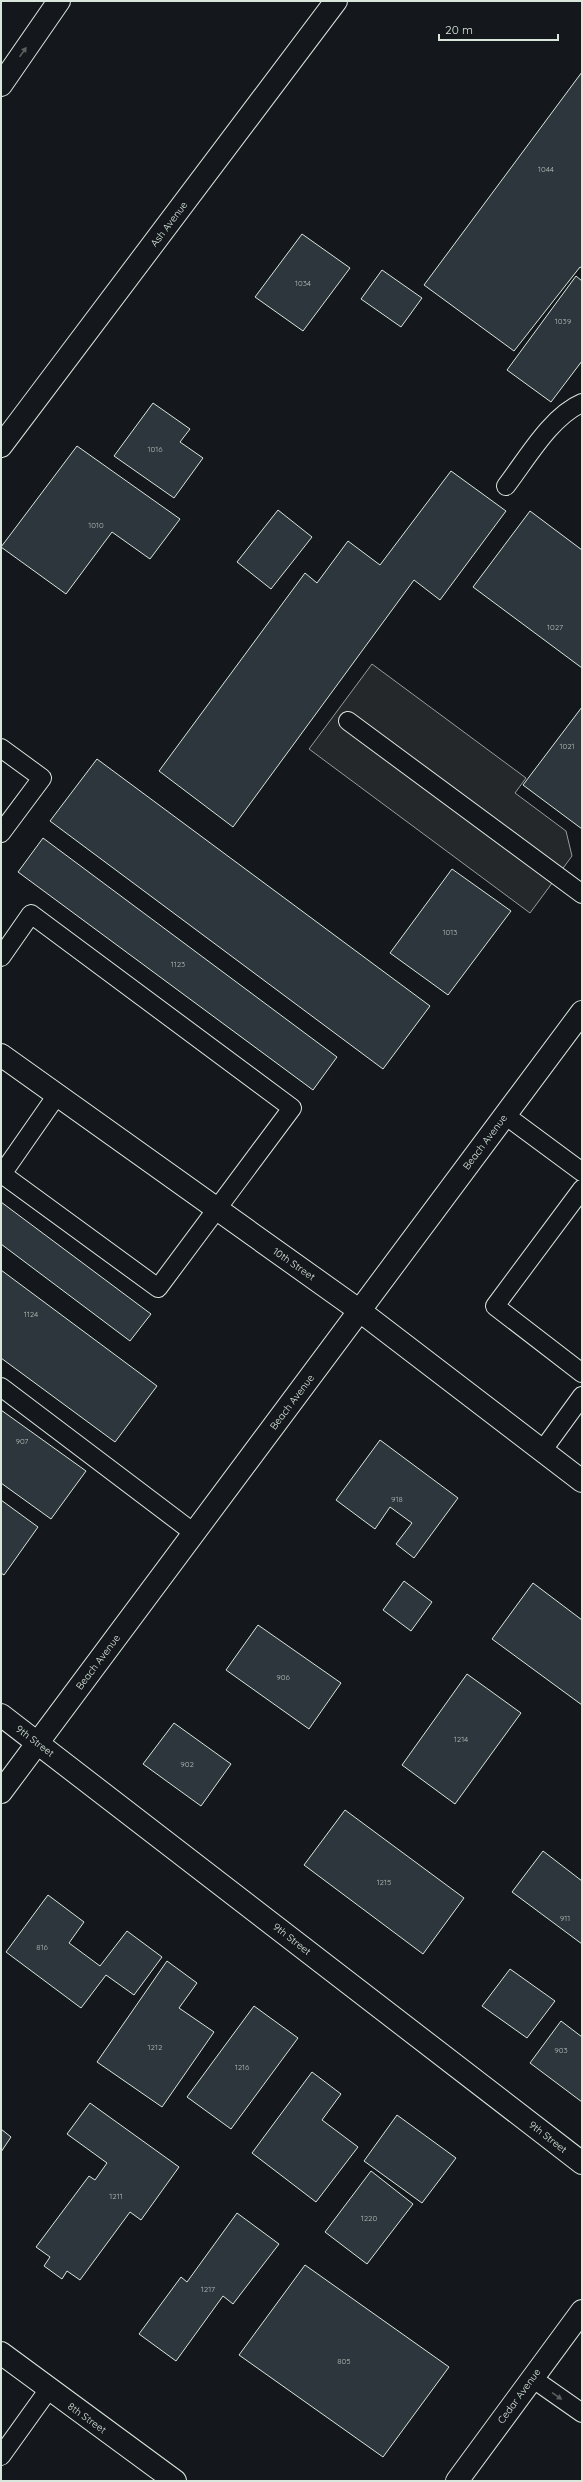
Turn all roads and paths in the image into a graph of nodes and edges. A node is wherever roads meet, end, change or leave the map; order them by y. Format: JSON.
{"nodes":[{"id":1,"x":59,"y":1,"type":"edge"},
{"id":2,"x":336,"y":1,"type":"edge"},
{"id":3,"x":1,"y":84,"type":"edge"},
{"id":4,"x":582,"y":403,"type":"edge"},
{"id":5,"x":1,"y":446,"type":"edge"},
{"id":6,"x":506,"y":486,"type":"dead end"},
{"id":7,"x":348,"y":720,"type":"dead end"},
{"id":8,"x":1,"y":748,"type":"edge"},
{"id":9,"x":1,"y":833,"type":"edge"},
{"id":10,"x":582,"y":894,"type":"edge"},
{"id":11,"x":1,"y":957,"type":"edge"},
{"id":12,"x":582,"y":1012,"type":"edge"},
{"id":13,"x":1,"y":1055,"type":"edge"},
{"id":14,"x":57,"y":1095,"type":"junction"},
{"id":15,"x":505,"y":1114,"type":"junction"},
{"id":16,"x":582,"y":1172,"type":"edge"},
{"id":17,"x":582,"y":1189,"type":"edge"},
{"id":18,"x":216,"y":1209,"type":"junction"},
{"id":19,"x":360,"y":1311,"type":"junction"},
{"id":20,"x":582,"y":1373,"type":"edge"},
{"id":21,"x":1,"y":1387,"type":"edge"},
{"id":22,"x":582,"y":1396,"type":"edge"},
{"id":23,"x":542,"y":1451,"type":"junction"},
{"id":24,"x":582,"y":1481,"type":"edge"},
{"id":25,"x":194,"y":1533,"type":"junction"},
{"id":26,"x":1,"y":1715,"type":"edge"},
{"id":27,"x":38,"y":1742,"type":"junction"},
{"id":28,"x":1,"y":1792,"type":"edge"},
{"id":29,"x":582,"y":2163,"type":"edge"},
{"id":30,"x":582,"y":2311,"type":"edge"},
{"id":31,"x":1,"y":2353,"type":"edge"},
{"id":32,"x":532,"y":2378,"type":"junction"},
{"id":33,"x":49,"y":2389,"type":"junction"},
{"id":34,"x":582,"y":2413,"type":"edge"},
{"id":35,"x":1,"y":2456,"type":"edge"},
{"id":36,"x":175,"y":2481,"type":"edge"},
{"id":37,"x":457,"y":2481,"type":"edge"}],
"edges":[{"from":3,"to":1,"type":"main road","one_way":true},
{"from":2,"to":5,"type":"main road","name":"Ash Avenue"},
{"from":4,"to":6,"type":"lane"},
{"from":7,"to":10,"type":"lane"},
{"from":8,"to":9,"type":"lane"},
{"from":11,"to":18,"type":"lane"},
{"from":12,"to":15,"type":"main road","name":"Beach Avenue"},
{"from":13,"to":14,"type":"main road","name":"10th Street"},
{"from":14,"to":18,"type":"main road","name":"10th Street"},
{"from":14,"to":18,"type":"lane"},
{"from":15,"to":16,"type":"lane"},
{"from":15,"to":19,"type":"main road","name":"Beach Avenue"},
{"from":17,"to":20,"type":"lane"},
{"from":18,"to":19,"type":"main road","name":"10th Street"},
{"from":19,"to":23,"type":"main road","name":"10th Street"},
{"from":19,"to":25,"type":"main road","name":"Beach Avenue"},
{"from":21,"to":25,"type":"lane"},
{"from":22,"to":23,"type":"lane"},
{"from":23,"to":24,"type":"main road","name":"10th Street"},
{"from":25,"to":27,"type":"main road","name":"Beach Avenue"},
{"from":26,"to":27,"type":"main road","name":"9th Street"},
{"from":27,"to":28,"type":"main road","name":"Beach Avenue"},
{"from":27,"to":29,"type":"main road","name":"9th Street"},
{"from":30,"to":32,"type":"main road","name":"Cedar Avenue"},
{"from":31,"to":33,"type":"main road","name":"8th Street"},
{"from":32,"to":34,"type":"lane","one_way":true},
{"from":32,"to":37,"type":"main road","name":"Cedar Avenue"},
{"from":33,"to":35,"type":"lane"},
{"from":33,"to":36,"type":"main road","name":"8th Street"}]}
